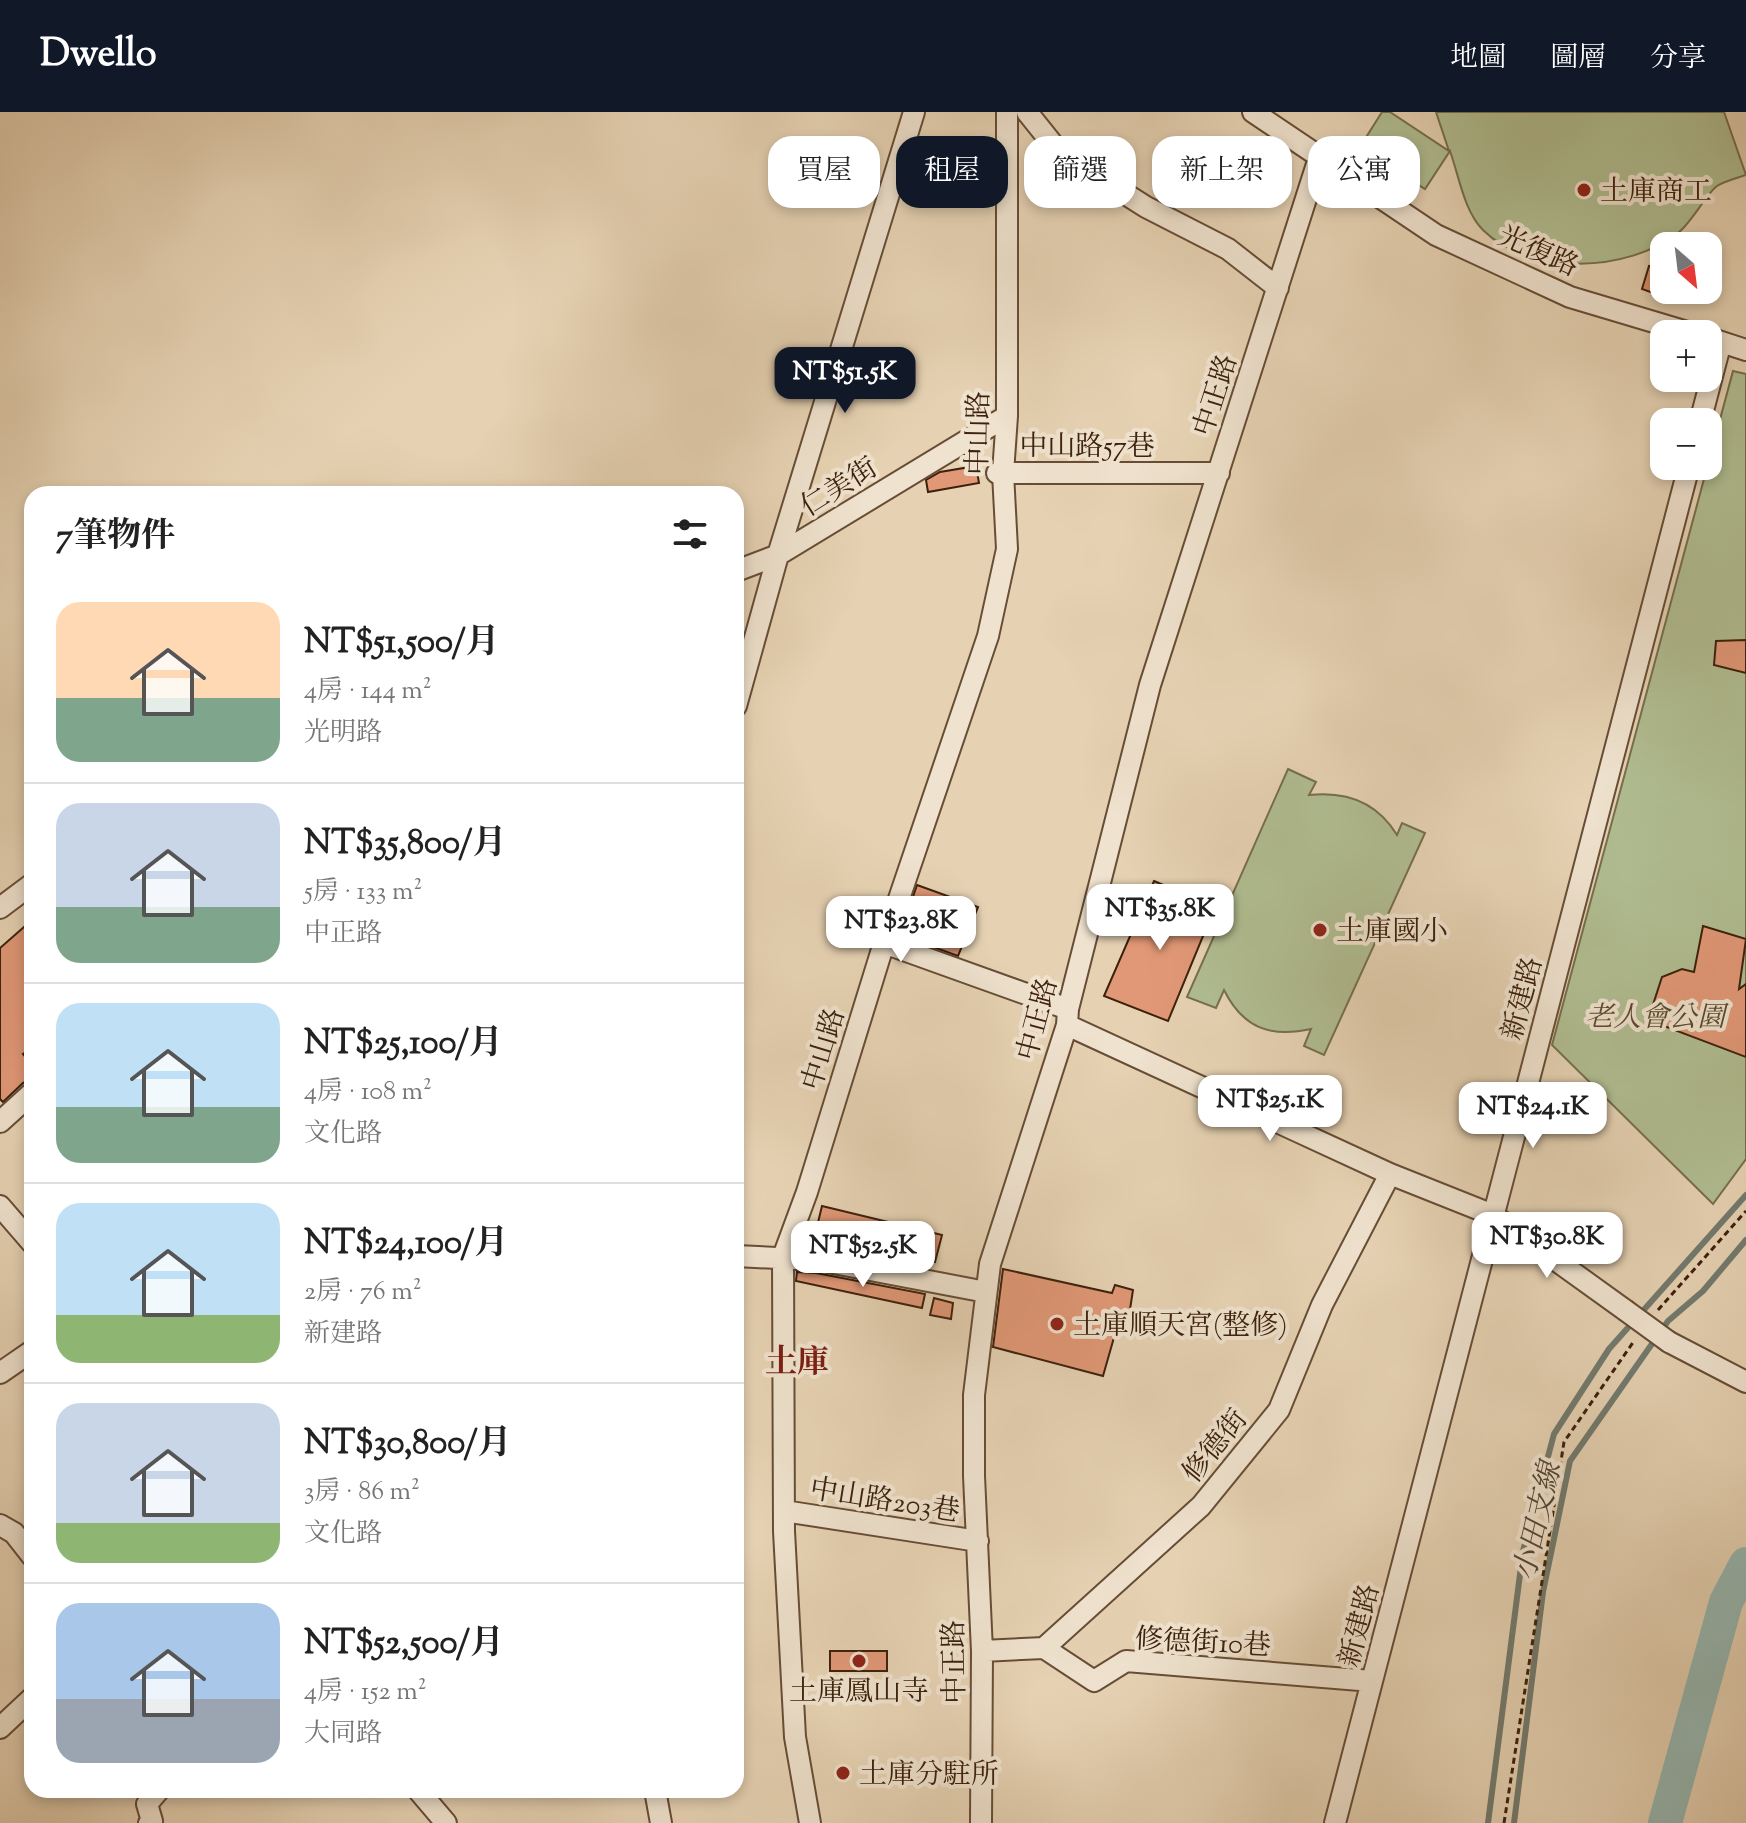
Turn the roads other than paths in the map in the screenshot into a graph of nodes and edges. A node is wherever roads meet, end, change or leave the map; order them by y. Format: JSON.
{"nodes":[{"id":1,"x":914,"y":112,"type":"edge"},
{"id":2,"x":1007,"y":112,"type":"edge"},
{"id":3,"x":1027,"y":112,"type":"edge"},
{"id":4,"x":1253,"y":112,"type":"edge"},
{"id":5,"x":1308,"y":150,"type":"edge"},
{"id":6,"x":1308,"y":193,"type":"edge"},
{"id":7,"x":1395,"y":208,"type":"edge"},
{"id":8,"x":1278,"y":288,"type":"junction"},
{"id":9,"x":1650,"y":321,"type":"edge"},
{"id":10,"x":1722,"y":342,"type":"edge"},
{"id":11,"x":1746,"y":350,"type":"edge"},
{"id":12,"x":1007,"y":416,"type":"junction"},
{"id":13,"x":1000,"y":473,"type":"junction"},
{"id":14,"x":1219,"y":473,"type":"junction"},
{"id":15,"x":1685,"y":480,"type":"edge"},
{"id":16,"x":778,"y":555,"type":"junction"},
{"id":17,"x":744,"y":568,"type":"edge"},
{"id":18,"x":744,"y":677,"type":"edge"},
{"id":19,"x":24,"y":890,"type":"edge"},
{"id":20,"x":0,"y":908,"type":"edge"},
{"id":21,"x":884,"y":943,"type":"junction"},
{"id":22,"x":1068,"y":1017,"type":"junction"},
{"id":23,"x":24,"y":1100,"type":"edge"},
{"id":24,"x":0,"y":1122,"type":"edge"},
{"id":25,"x":1390,"y":1174,"type":"junction"},
{"id":26,"x":0,"y":1206,"type":"edge"},
{"id":27,"x":1493,"y":1215,"type":"junction"},
{"id":28,"x":24,"y":1234,"type":"edge"},
{"id":29,"x":744,"y":1256,"type":"edge"},
{"id":30,"x":783,"y":1257,"type":"junction"},
{"id":31,"x":986,"y":1292,"type":"junction"},
{"id":32,"x":24,"y":1356,"type":"edge"},
{"id":33,"x":0,"y":1373,"type":"edge"},
{"id":34,"x":1746,"y":1382,"type":"edge"},
{"id":35,"x":784,"y":1511,"type":"junction"},
{"id":36,"x":0,"y":1525,"type":"edge"},
{"id":37,"x":978,"y":1541,"type":"junction"},
{"id":38,"x":24,"y":1546,"type":"edge"},
{"id":39,"x":1044,"y":1648,"type":"junction"},
{"id":40,"x":982,"y":1651,"type":"junction"},
{"id":41,"x":1372,"y":1681,"type":"junction"},
{"id":42,"x":24,"y":1706,"type":"edge"},
{"id":43,"x":0,"y":1728,"type":"edge"},
{"id":44,"x":152,"y":1798,"type":"edge"},
{"id":45,"x":424,"y":1798,"type":"edge"},
{"id":46,"x":656,"y":1798,"type":"edge"},
{"id":47,"x":441,"y":1822,"type":"edge"},
{"id":48,"x":149,"y":1823,"type":"edge"},
{"id":49,"x":661,"y":1823,"type":"edge"},
{"id":50,"x":810,"y":1823,"type":"edge"},
{"id":51,"x":981,"y":1823,"type":"edge"},
{"id":52,"x":1335,"y":1823,"type":"edge"}],
"edges":[{"from":1,"to":16,"type":"street"},
{"from":2,"to":12,"type":"street","name":"中山路"},
{"from":3,"to":8,"type":"street"},
{"from":4,"to":5,"type":"street","name":"光復路"},
{"from":6,"to":8,"type":"street","name":"中正路"},
{"from":7,"to":9,"type":"street","name":"光復路"},
{"from":8,"to":14,"type":"street","name":"中正路"},
{"from":10,"to":11,"type":"street"},
{"from":12,"to":13,"type":"street","name":"中山路"},
{"from":12,"to":16,"type":"street","name":"仁美街"},
{"from":13,"to":14,"type":"street","name":"中山路57巷"},
{"from":13,"to":21,"type":"street","name":"中山路"},
{"from":14,"to":22,"type":"street","name":"中正路"},
{"from":15,"to":27,"type":"street","name":"新建路"},
{"from":16,"to":17,"type":"street","name":"仁美街"},
{"from":16,"to":18,"type":"street"},
{"from":19,"to":20,"type":"street"},
{"from":21,"to":22,"type":"street"},
{"from":21,"to":30,"type":"street","name":"中山路"},
{"from":22,"to":25,"type":"street"},
{"from":22,"to":31,"type":"street","name":"中正路"},
{"from":23,"to":24,"type":"street"},
{"from":25,"to":27,"type":"street"},
{"from":25,"to":39,"type":"street","name":"修德街"},
{"from":26,"to":28,"type":"street"},
{"from":27,"to":34,"type":"street","bridge":true},
{"from":27,"to":41,"type":"street","name":"新建路"},
{"from":29,"to":30,"type":"street"},
{"from":30,"to":31,"type":"street"},
{"from":30,"to":35,"type":"street","name":"中山路"},
{"from":31,"to":37,"type":"street","name":"中正路"},
{"from":32,"to":33,"type":"street"},
{"from":35,"to":37,"type":"street","name":"中山路203巷"},
{"from":35,"to":50,"type":"street","name":"中山路"},
{"from":36,"to":38,"type":"street"},
{"from":37,"to":40,"type":"street","name":"中正路"},
{"from":39,"to":40,"type":"street"},
{"from":39,"to":41,"type":"street","name":"修德街10巷"},
{"from":40,"to":51,"type":"street","name":"中正路"},
{"from":41,"to":52,"type":"street","name":"新建路"},
{"from":42,"to":43,"type":"street"},
{"from":44,"to":48,"type":"street"},
{"from":45,"to":47,"type":"street"},
{"from":46,"to":49,"type":"street"}]}
